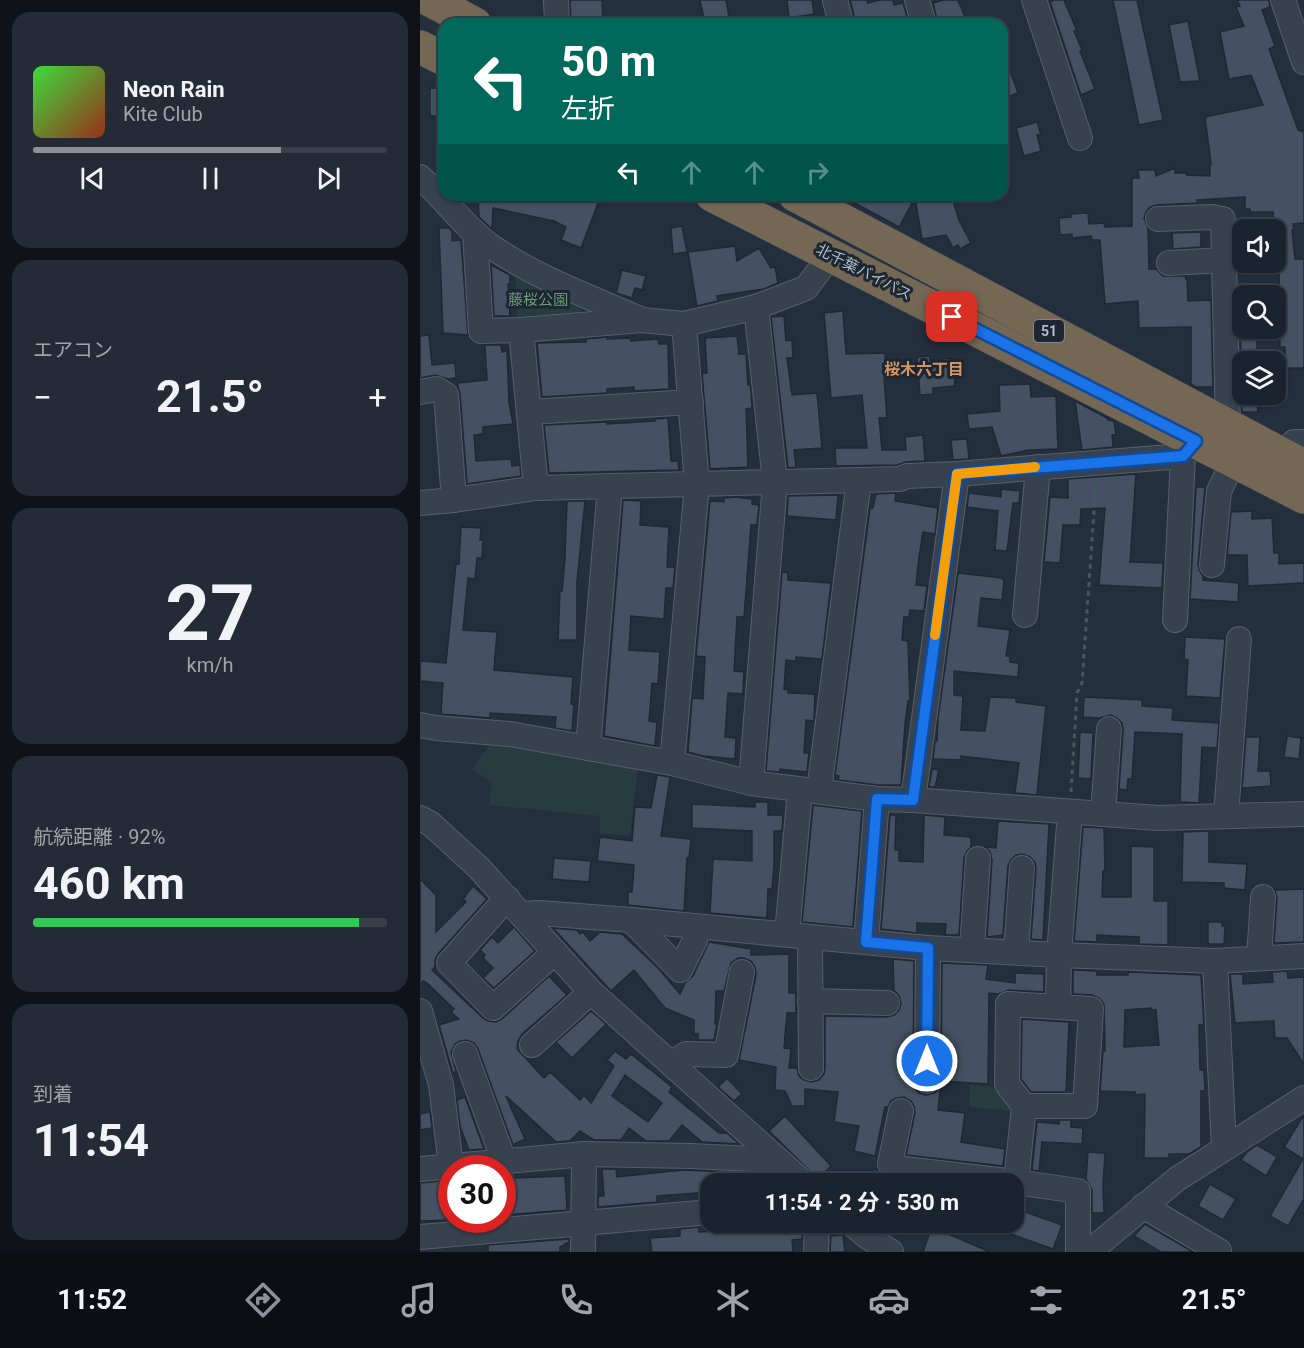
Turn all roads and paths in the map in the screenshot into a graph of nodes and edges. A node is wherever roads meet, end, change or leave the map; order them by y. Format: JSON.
{"nodes":[{"id":1,"x":430,"y":0,"type":"edge"},
{"id":2,"x":556,"y":0,"type":"edge"},
{"id":3,"x":835,"y":0,"type":"edge"},
{"id":4,"x":917,"y":0,"type":"edge"},
{"id":5,"x":1034,"y":0,"type":"edge"},
{"id":6,"x":1283,"y":0,"type":"edge"},
{"id":7,"x":464,"y":18,"type":"edge"},
{"id":8,"x":557,"y":18,"type":"edge"},
{"id":9,"x":840,"y":18,"type":"edge"},
{"id":10,"x":922,"y":18,"type":"edge"},
{"id":11,"x":420,"y":47,"type":"edge"},
{"id":12,"x":438,"y":56,"type":"edge"},
{"id":13,"x":1304,"y":62,"type":"edge"},
{"id":14,"x":1080,"y":138,"type":"dead end"},
{"id":15,"x":420,"y":177,"type":"edge"},
{"id":16,"x":438,"y":195,"type":"edge"},
{"id":17,"x":444,"y":201,"type":"edge"},
{"id":18,"x":724,"y":201,"type":"edge"},
{"id":19,"x":806,"y":201,"type":"edge"},
{"id":20,"x":1158,"y":219,"type":"dead end"},
{"id":21,"x":475,"y":233,"type":"junction"},
{"id":22,"x":831,"y":255,"type":"junction"},
{"id":23,"x":1224,"y":260,"type":"junction"},
{"id":24,"x":1169,"y":262,"type":"dead end"},
{"id":25,"x":756,"y":307,"type":"junction"},
{"id":26,"x":642,"y":320,"type":"junction"},
{"id":27,"x":684,"y":324,"type":"junction"},
{"id":28,"x":521,"y":330,"type":"junction"},
{"id":29,"x":420,"y":392,"type":"edge"},
{"id":30,"x":691,"y":402,"type":"junction"},
{"id":31,"x":529,"y":412,"type":"junction"},
{"id":32,"x":1228,"y":427,"type":"junction"},
{"id":33,"x":1189,"y":448,"type":"junction"},
{"id":34,"x":1297,"y":454,"type":"edge"},
{"id":35,"x":1234,"y":459,"type":"junction"},
{"id":36,"x":1098,"y":462,"type":"junction"},
{"id":37,"x":1038,"y":467,"type":"junction"},
{"id":38,"x":957,"y":474,"type":"junction"},
{"id":39,"x":859,"y":480,"type":"junction"},
{"id":40,"x":775,"y":482,"type":"junction"},
{"id":41,"x":697,"y":484,"type":"junction"},
{"id":42,"x":610,"y":486,"type":"junction"},
{"id":43,"x":536,"y":488,"type":"junction"},
{"id":44,"x":1304,"y":497,"type":"edge"},
{"id":45,"x":454,"y":500,"type":"junction"},
{"id":46,"x":420,"y":503,"type":"edge"},
{"id":47,"x":1212,"y":565,"type":"dead end"},
{"id":48,"x":1025,"y":615,"type":"dead end"},
{"id":49,"x":1175,"y":620,"type":"dead end"},
{"id":50,"x":1239,"y":639,"type":"dead end"},
{"id":51,"x":420,"y":725,"type":"edge"},
{"id":52,"x":1109,"y":729,"type":"dead end"},
{"id":53,"x":588,"y":748,"type":"junction"},
{"id":54,"x":672,"y":763,"type":"junction"},
{"id":55,"x":751,"y":783,"type":"junction"},
{"id":56,"x":810,"y":791,"type":"junction"},
{"id":57,"x":877,"y":799,"type":"junction"},
{"id":58,"x":913,"y":800,"type":"junction"},
{"id":59,"x":1070,"y":812,"type":"junction"},
{"id":60,"x":1103,"y":814,"type":"junction"},
{"id":61,"x":1304,"y":814,"type":"edge"},
{"id":62,"x":1226,"y":816,"type":"junction"},
{"id":63,"x":420,"y":818,"type":"edge"},
{"id":64,"x":978,"y":859,"type":"dead end"},
{"id":65,"x":1022,"y":868,"type":"dead end"},
{"id":66,"x":1263,"y":897,"type":"dead end"},
{"id":67,"x":515,"y":906,"type":"junction"},
{"id":68,"x":631,"y":920,"type":"junction"},
{"id":69,"x":698,"y":927,"type":"junction"},
{"id":70,"x":799,"y":936,"type":"junction"},
{"id":71,"x":866,"y":942,"type":"junction"},
{"id":72,"x":928,"y":948,"type":"junction"},
{"id":73,"x":972,"y":949,"type":"junction"},
{"id":74,"x":1016,"y":951,"type":"junction"},
{"id":75,"x":555,"y":952,"type":"junction"},
{"id":76,"x":1059,"y":955,"type":"junction"},
{"id":77,"x":1304,"y":956,"type":"edge"},
{"id":78,"x":1259,"y":958,"type":"junction"},
{"id":79,"x":1215,"y":961,"type":"junction"},
{"id":80,"x":742,"y":972,"type":"dead end"},
{"id":81,"x":591,"y":992,"type":"junction"},
{"id":82,"x":810,"y":1001,"type":"junction"},
{"id":83,"x":887,"y":1003,"type":"dead end"},
{"id":84,"x":1058,"y":1007,"type":"junction"},
{"id":85,"x":420,"y":1011,"type":"edge"},
{"id":86,"x":532,"y":1045,"type":"dead end"},
{"id":87,"x":465,"y":1054,"type":"dead end"},
{"id":88,"x":671,"y":1064,"type":"junction"},
{"id":89,"x":811,"y":1068,"type":"dead end"},
{"id":90,"x":927,"y":1081,"type":"dead end"},
{"id":91,"x":1304,"y":1098,"type":"edge"},
{"id":92,"x":1024,"y":1106,"type":"junction"},
{"id":93,"x":901,"y":1111,"type":"dead end"},
{"id":94,"x":1224,"y":1148,"type":"junction"},
{"id":95,"x":584,"y":1154,"type":"junction"},
{"id":96,"x":450,"y":1155,"type":"edge"},
{"id":97,"x":502,"y":1155,"type":"edge"},
{"id":98,"x":516,"y":1160,"type":"edge"},
{"id":99,"x":777,"y":1160,"type":"junction"},
{"id":100,"x":438,"y":1167,"type":"edge"},
{"id":101,"x":420,"y":1169,"type":"edge"},
{"id":102,"x":792,"y":1173,"type":"edge"},
{"id":103,"x":932,"y":1173,"type":"edge"},
{"id":104,"x":1017,"y":1173,"type":"edge"},
{"id":105,"x":1024,"y":1183,"type":"edge"},
{"id":106,"x":1143,"y":1206,"type":"junction"},
{"id":107,"x":700,"y":1213,"type":"edge"},
{"id":108,"x":583,"y":1222,"type":"junction"},
{"id":109,"x":817,"y":1233,"type":"edge"},
{"id":110,"x":863,"y":1233,"type":"edge"},
{"id":111,"x":420,"y":1238,"type":"edge"},
{"id":112,"x":444,"y":1244,"type":"edge"},
{"id":113,"x":1219,"y":1251,"type":"edge"},
{"id":114,"x":583,"y":1252,"type":"edge"},
{"id":115,"x":816,"y":1252,"type":"edge"},
{"id":116,"x":891,"y":1252,"type":"edge"},
{"id":117,"x":1078,"y":1252,"type":"edge"},
{"id":118,"x":1089,"y":1252,"type":"edge"}],
"edges":[{"from":1,"to":7,"type":"highway"},
{"from":2,"to":8,"type":"street"},
{"from":3,"to":9,"type":"street"},
{"from":4,"to":10,"type":"street"},
{"from":5,"to":14,"type":"street"},
{"from":6,"to":13,"type":"street"},
{"from":11,"to":12,"type":"highway"},
{"from":15,"to":16,"type":"street"},
{"from":17,"to":21,"type":"street"},
{"from":18,"to":22,"type":"highway","name":"北千葉バイパス","number":"51"},
{"from":19,"to":32,"type":"highway","number":"51"},
{"from":20,"to":23,"type":"street"},
{"from":21,"to":26,"type":"street"},
{"from":21,"to":28,"type":"street"},
{"from":22,"to":25,"type":"street"},
{"from":22,"to":33,"type":"highway","name":"北千葉バイパス","number":"51"},
{"from":23,"to":24,"type":"street"},
{"from":23,"to":32,"type":"street"},
{"from":25,"to":27,"type":"street"},
{"from":25,"to":40,"type":"street"},
{"from":26,"to":27,"type":"street"},
{"from":26,"to":28,"type":"street"},
{"from":27,"to":30,"type":"street"},
{"from":28,"to":31,"type":"street"},
{"from":29,"to":45,"type":"street"},
{"from":30,"to":31,"type":"street"},
{"from":30,"to":41,"type":"street"},
{"from":31,"to":43,"type":"street"},
{"from":32,"to":34,"type":"highway","number":"51"},
{"from":33,"to":35,"type":"highway","name":"北千葉バイパス","number":"51"},
{"from":33,"to":36,"type":"street"},
{"from":33,"to":49,"type":"street"},
{"from":35,"to":44,"type":"highway","name":"北千葉バイパス","number":"51"},
{"from":35,"to":47,"type":"street"},
{"from":36,"to":37,"type":"street"},
{"from":36,"to":59,"type":"path"},
{"from":37,"to":38,"type":"street"},
{"from":37,"to":48,"type":"street"},
{"from":38,"to":39,"type":"street"},
{"from":38,"to":58,"type":"street"},
{"from":39,"to":40,"type":"street"},
{"from":39,"to":56,"type":"street"},
{"from":40,"to":41,"type":"street"},
{"from":40,"to":55,"type":"street"},
{"from":41,"to":42,"type":"street"},
{"from":41,"to":54,"type":"street"},
{"from":42,"to":43,"type":"street"},
{"from":42,"to":53,"type":"street"},
{"from":43,"to":45,"type":"street"},
{"from":45,"to":46,"type":"street"},
{"from":50,"to":62,"type":"street"},
{"from":51,"to":53,"type":"street"},
{"from":52,"to":60,"type":"street"},
{"from":53,"to":54,"type":"street"},
{"from":54,"to":55,"type":"street"},
{"from":55,"to":56,"type":"street"},
{"from":56,"to":57,"type":"street"},
{"from":56,"to":70,"type":"street"},
{"from":57,"to":58,"type":"street"},
{"from":57,"to":71,"type":"street"},
{"from":58,"to":59,"type":"street"},
{"from":59,"to":60,"type":"street"},
{"from":59,"to":76,"type":"street"},
{"from":60,"to":62,"type":"street"},
{"from":61,"to":62,"type":"street"},
{"from":63,"to":67,"type":"street"},
{"from":64,"to":73,"type":"street"},
{"from":65,"to":74,"type":"street"},
{"from":66,"to":78,"type":"street"},
{"from":67,"to":68,"type":"street"},
{"from":67,"to":75,"type":"street"},
{"from":67,"to":75,"type":"street"},
{"from":68,"to":69,"type":"street"},
{"from":68,"to":69,"type":"street"},
{"from":69,"to":70,"type":"street"},
{"from":70,"to":71,"type":"street"},
{"from":70,"to":82,"type":"street"},
{"from":71,"to":72,"type":"street"},
{"from":72,"to":73,"type":"street"},
{"from":72,"to":90,"type":"street"},
{"from":73,"to":74,"type":"street"},
{"from":74,"to":76,"type":"street"},
{"from":75,"to":81,"type":"street"},
{"from":76,"to":79,"type":"street"},
{"from":76,"to":84,"type":"street"},
{"from":77,"to":78,"type":"street"},
{"from":78,"to":79,"type":"street"},
{"from":79,"to":94,"type":"street"},
{"from":80,"to":88,"type":"street"},
{"from":81,"to":86,"type":"street"},
{"from":81,"to":88,"type":"street"},
{"from":82,"to":83,"type":"street"},
{"from":82,"to":89,"type":"street"},
{"from":84,"to":92,"type":"street"},
{"from":84,"to":92,"type":"street"},
{"from":85,"to":96,"type":"street"},
{"from":87,"to":97,"type":"street"},
{"from":88,"to":99,"type":"street"},
{"from":91,"to":94,"type":"street"},
{"from":92,"to":104,"type":"street"},
{"from":93,"to":103,"type":"street"},
{"from":94,"to":106,"type":"street"},
{"from":95,"to":98,"type":"street"},
{"from":95,"to":99,"type":"street"},
{"from":95,"to":108,"type":"street"},
{"from":99,"to":102,"type":"street"},
{"from":100,"to":101,"type":"street"},
{"from":105,"to":117,"type":"street"},
{"from":106,"to":113,"type":"street"},
{"from":106,"to":118,"type":"street"},
{"from":107,"to":108,"type":"street"},
{"from":108,"to":112,"type":"street"},
{"from":108,"to":114,"type":"street"},
{"from":109,"to":115,"type":"street"},
{"from":110,"to":116,"type":"street"},
{"from":111,"to":112,"type":"street"}]}
